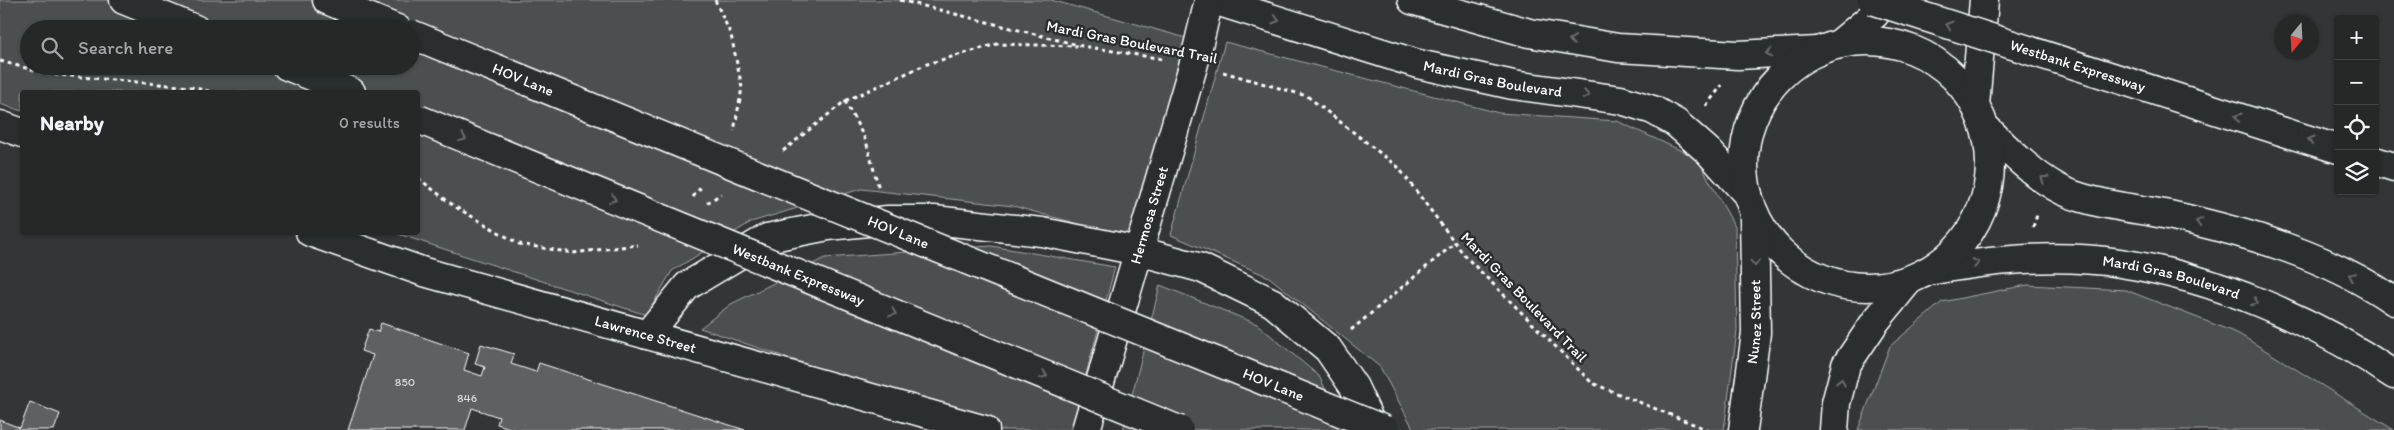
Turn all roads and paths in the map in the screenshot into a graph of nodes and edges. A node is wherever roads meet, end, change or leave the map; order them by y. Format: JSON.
{"nodes":[{"id":1,"x":124,"y":0,"type":"edge"},
{"id":2,"x":327,"y":0,"type":"edge"},
{"id":3,"x":900,"y":0,"type":"edge"},
{"id":4,"x":1209,"y":0,"type":"edge"},
{"id":5,"x":1213,"y":0,"type":"edge"},
{"id":6,"x":1412,"y":0,"type":"edge"},
{"id":7,"x":1872,"y":0,"type":"edge"},
{"id":8,"x":1882,"y":0,"type":"edge"},
{"id":9,"x":1984,"y":0,"type":"edge"},
{"id":10,"x":173,"y":20,"type":"edge"},
{"id":11,"x":375,"y":20,"type":"edge"},
{"id":12,"x":420,"y":38,"type":"edge"},
{"id":13,"x":1829,"y":48,"type":"junction"},
{"id":14,"x":0,"y":61,"type":"edge"},
{"id":15,"x":1194,"y":63,"type":"junction"},
{"id":16,"x":20,"y":66,"type":"edge"},
{"id":17,"x":59,"y":75,"type":"edge"},
{"id":18,"x":309,"y":75,"type":"edge"},
{"id":19,"x":1723,"y":81,"type":"dead end"},
{"id":20,"x":203,"y":90,"type":"edge"},
{"id":21,"x":346,"y":90,"type":"edge"},
{"id":22,"x":845,"y":101,"type":"dead end"},
{"id":23,"x":1705,"y":107,"type":"dead end"},
{"id":24,"x":1980,"y":115,"type":"junction"},
{"id":25,"x":420,"y":121,"type":"edge"},
{"id":26,"x":0,"y":125,"type":"edge"},
{"id":27,"x":20,"y":132,"type":"edge"},
{"id":28,"x":2334,"y":148,"type":"edge"},
{"id":29,"x":2379,"y":162,"type":"edge"},
{"id":30,"x":2394,"y":167,"type":"edge"},
{"id":31,"x":1751,"y":204,"type":"junction"},
{"id":32,"x":2039,"y":209,"type":"dead end"},
{"id":33,"x":888,"y":220,"type":"junction"},
{"id":34,"x":2033,"y":228,"type":"dead end"},
{"id":35,"x":319,"y":235,"type":"edge"},
{"id":36,"x":1455,"y":243,"type":"junction"},
{"id":37,"x":1139,"y":251,"type":"junction"},
{"id":38,"x":1919,"y":276,"type":"junction"},
{"id":39,"x":2394,"y":301,"type":"edge"},
{"id":40,"x":647,"y":335,"type":"junction"},
{"id":41,"x":1328,"y":349,"type":"junction"},
{"id":42,"x":2394,"y":376,"type":"edge"},
{"id":43,"x":985,"y":430,"type":"edge"},
{"id":44,"x":1086,"y":430,"type":"edge"},
{"id":45,"x":1179,"y":430,"type":"edge"},
{"id":46,"x":1374,"y":430,"type":"edge"},
{"id":47,"x":1385,"y":430,"type":"edge"},
{"id":48,"x":1708,"y":430,"type":"edge"},
{"id":49,"x":1743,"y":430,"type":"edge"},
{"id":50,"x":1834,"y":430,"type":"edge"}],
"edges":[{"from":1,"to":10,"type":"main road"},
{"from":2,"to":11,"type":"main road"},
{"from":3,"to":15,"type":"path","name":"Mardi Gras Boulevard Trail"},
{"from":4,"to":15,"type":"main road","name":"Hermosa Street"},
{"from":5,"to":31,"type":"main road","name":"Mardi Gras Boulevard","one_way":true},
{"from":13,"to":6,"type":"main road","one_way":true},
{"from":28,"to":7,"type":"main road","name":"Westbank Expressway","one_way":true,"bridge":true},
{"from":8,"to":13,"type":"main road"},
{"from":9,"to":24,"type":"main road"},
{"from":12,"to":47,"type":"main road","name":"HOV Lane","bridge":true},
{"from":13,"to":24,"type":"main road"},
{"from":13,"to":31,"type":"main road","name":"Nunez Street"},
{"from":14,"to":16,"type":"path"},
{"from":15,"to":36,"type":"path","name":"Mardi Gras Boulevard Trail"},
{"from":15,"to":37,"type":"main road","name":"Hermosa Street"},
{"from":17,"to":20,"type":"path"},
{"from":18,"to":21,"type":"main road"},
{"from":19,"to":23,"type":"path"},
{"from":22,"to":33,"type":"path"},
{"from":24,"to":38,"type":"main road"},
{"from":39,"to":24,"type":"main road","one_way":true},
{"from":25,"to":45,"type":"main road","name":"Westbank Expressway","one_way":true,"bridge":true},
{"from":26,"to":27,"type":"main road"},
{"from":29,"to":30,"type":"main road"},
{"from":31,"to":38,"type":"main road","name":"Mardi Gras Boulevard"},
{"from":31,"to":49,"type":"main road","name":"Nunez Street","one_way":true},
{"from":32,"to":34,"type":"path"},
{"from":33,"to":37,"type":"main road"},
{"from":33,"to":40,"type":"main road"},
{"from":35,"to":40,"type":"main road","name":"Lawrence Street"},
{"from":36,"to":41,"type":"path"},
{"from":36,"to":48,"type":"path","name":"Mardi Gras Boulevard Trail"},
{"from":37,"to":41,"type":"main road"},
{"from":37,"to":44,"type":"main road","name":"Hermosa Street"},
{"from":38,"to":42,"type":"main road","name":"Mardi Gras Boulevard","one_way":true},
{"from":50,"to":38,"type":"main road","one_way":true},
{"from":40,"to":43,"type":"main road","name":"Lawrence Street"},
{"from":41,"to":46,"type":"main road"}]}
